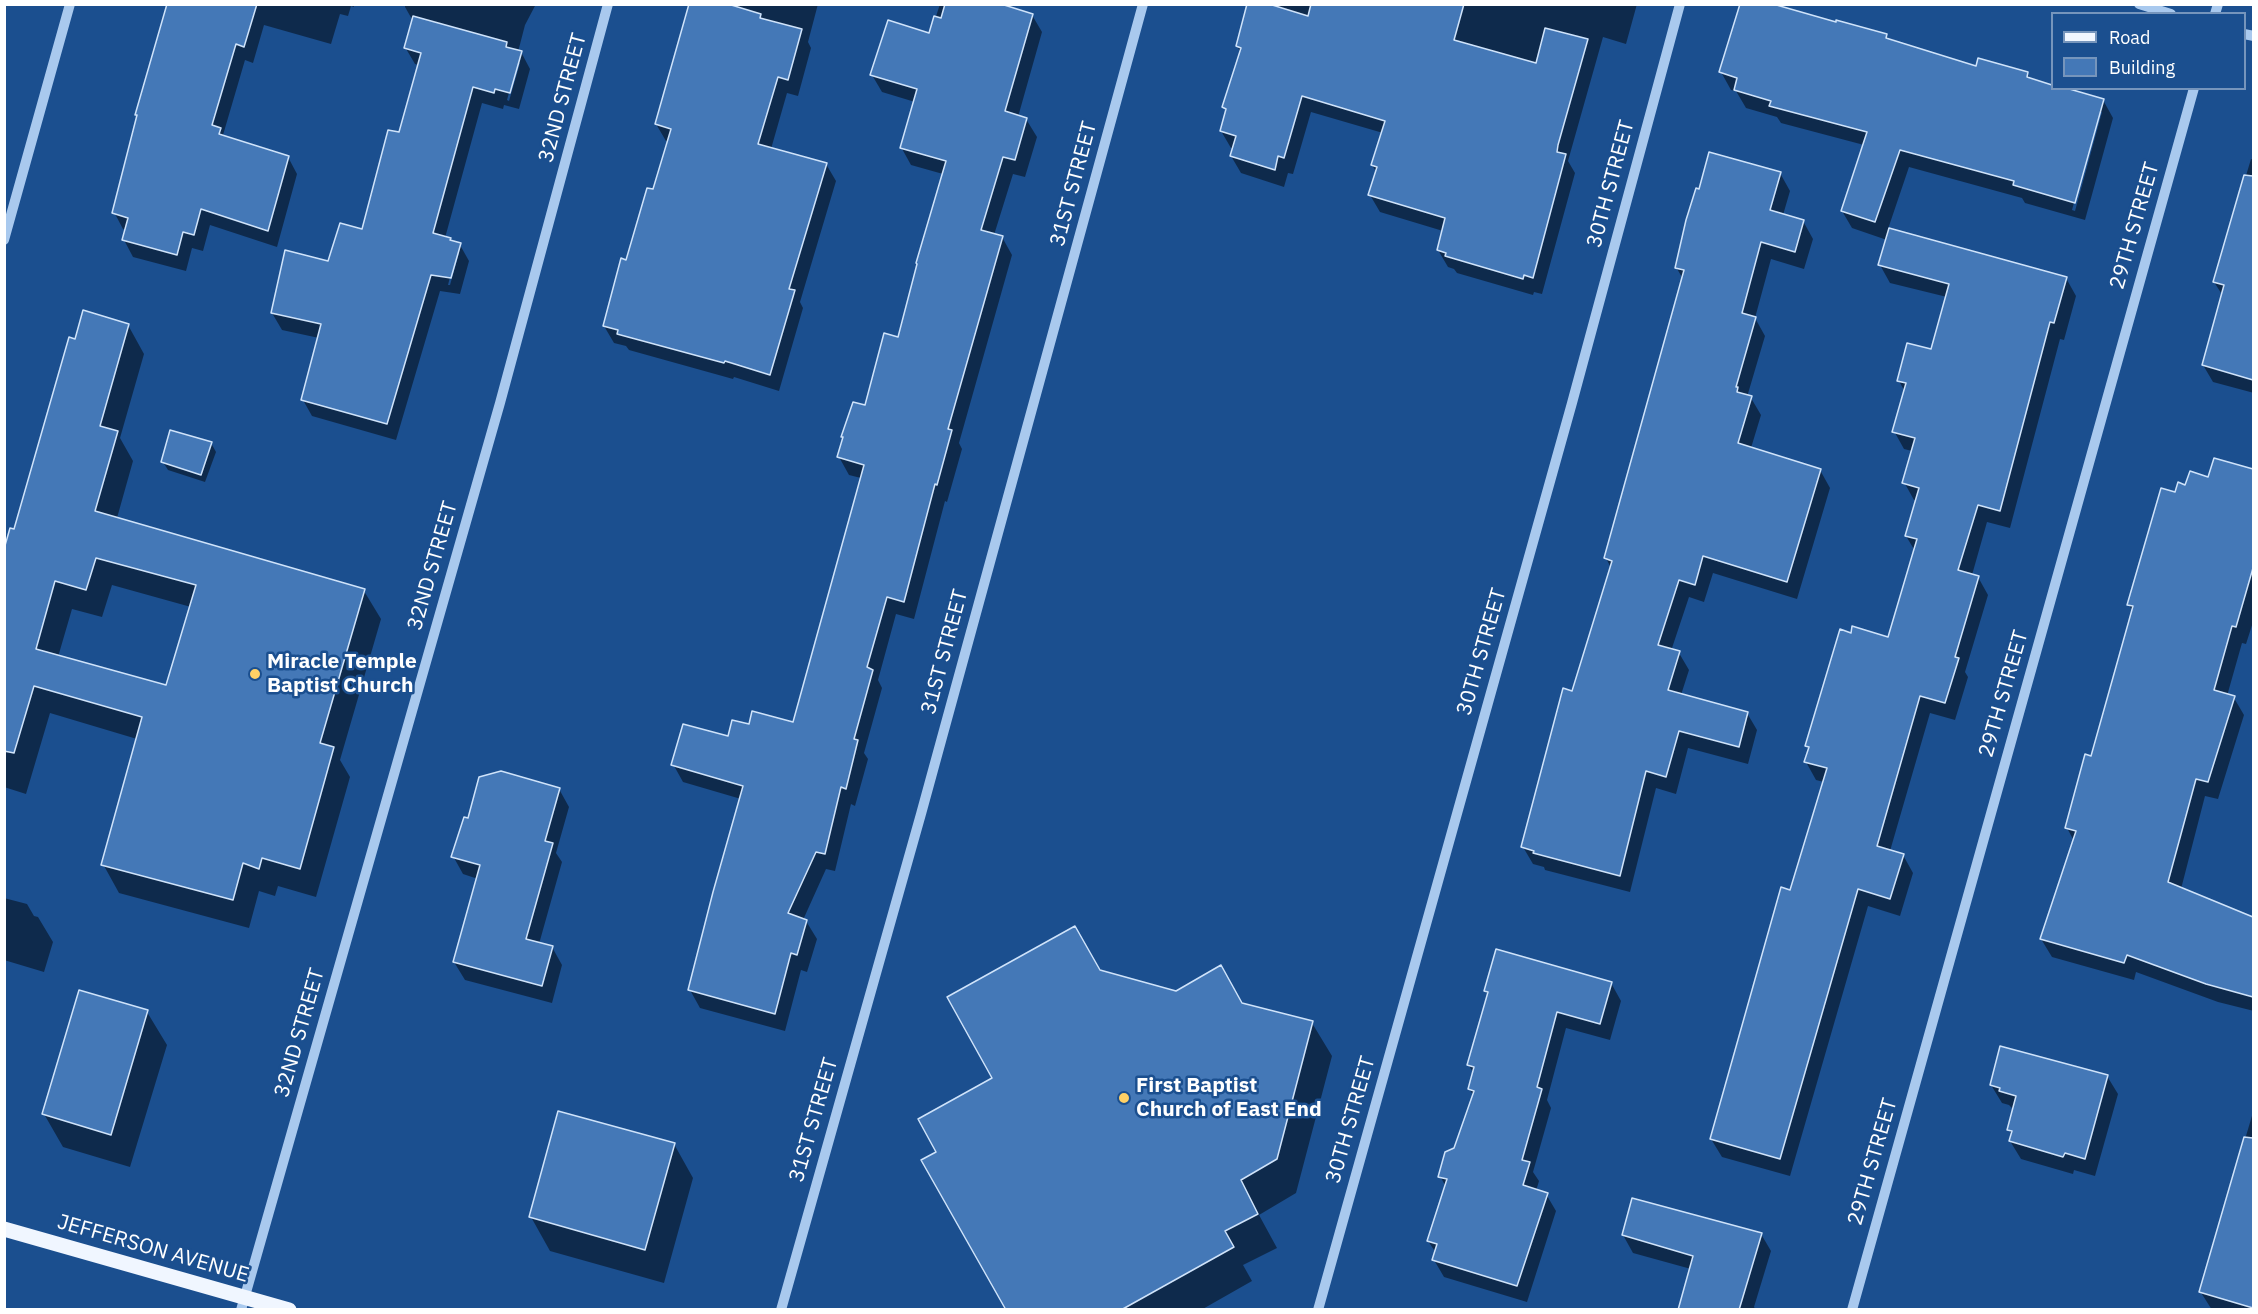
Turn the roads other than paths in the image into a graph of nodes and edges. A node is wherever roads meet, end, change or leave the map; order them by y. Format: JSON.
{"nodes":[{"id":1,"x":70,"y":4,"type":"edge"},
{"id":2,"x":608,"y":4,"type":"edge"},
{"id":3,"x":1143,"y":4,"type":"edge"},
{"id":4,"x":1680,"y":4,"type":"edge"},
{"id":5,"x":2139,"y":4,"type":"edge"},
{"id":6,"x":2165,"y":12,"type":"edge"},
{"id":7,"x":2193,"y":90,"type":"edge"},
{"id":8,"x":4,"y":240,"type":"edge"},
{"id":9,"x":4,"y":1229,"type":"edge"},
{"id":10,"x":243,"y":1303,"type":"edge"},
{"id":11,"x":289,"y":1310,"type":"edge"},
{"id":12,"x":781,"y":1310,"type":"edge"},
{"id":13,"x":1318,"y":1310,"type":"edge"},
{"id":14,"x":1852,"y":1310,"type":"edge"}],
"edges":[{"from":1,"to":8,"type":"street"},
{"from":2,"to":10,"type":"street","name":"32ND STREET"},
{"from":3,"to":12,"type":"street","name":"31ST STREET"},
{"from":4,"to":13,"type":"street","name":"30TH STREET"},
{"from":5,"to":6,"type":"street"},
{"from":7,"to":14,"type":"street","name":"29TH STREET"},
{"from":9,"to":10,"type":"main road","name":"JEFFERSON AVENUE"},
{"from":10,"to":11,"type":"main road","name":"JEFFERSON AVENUE"}]}
